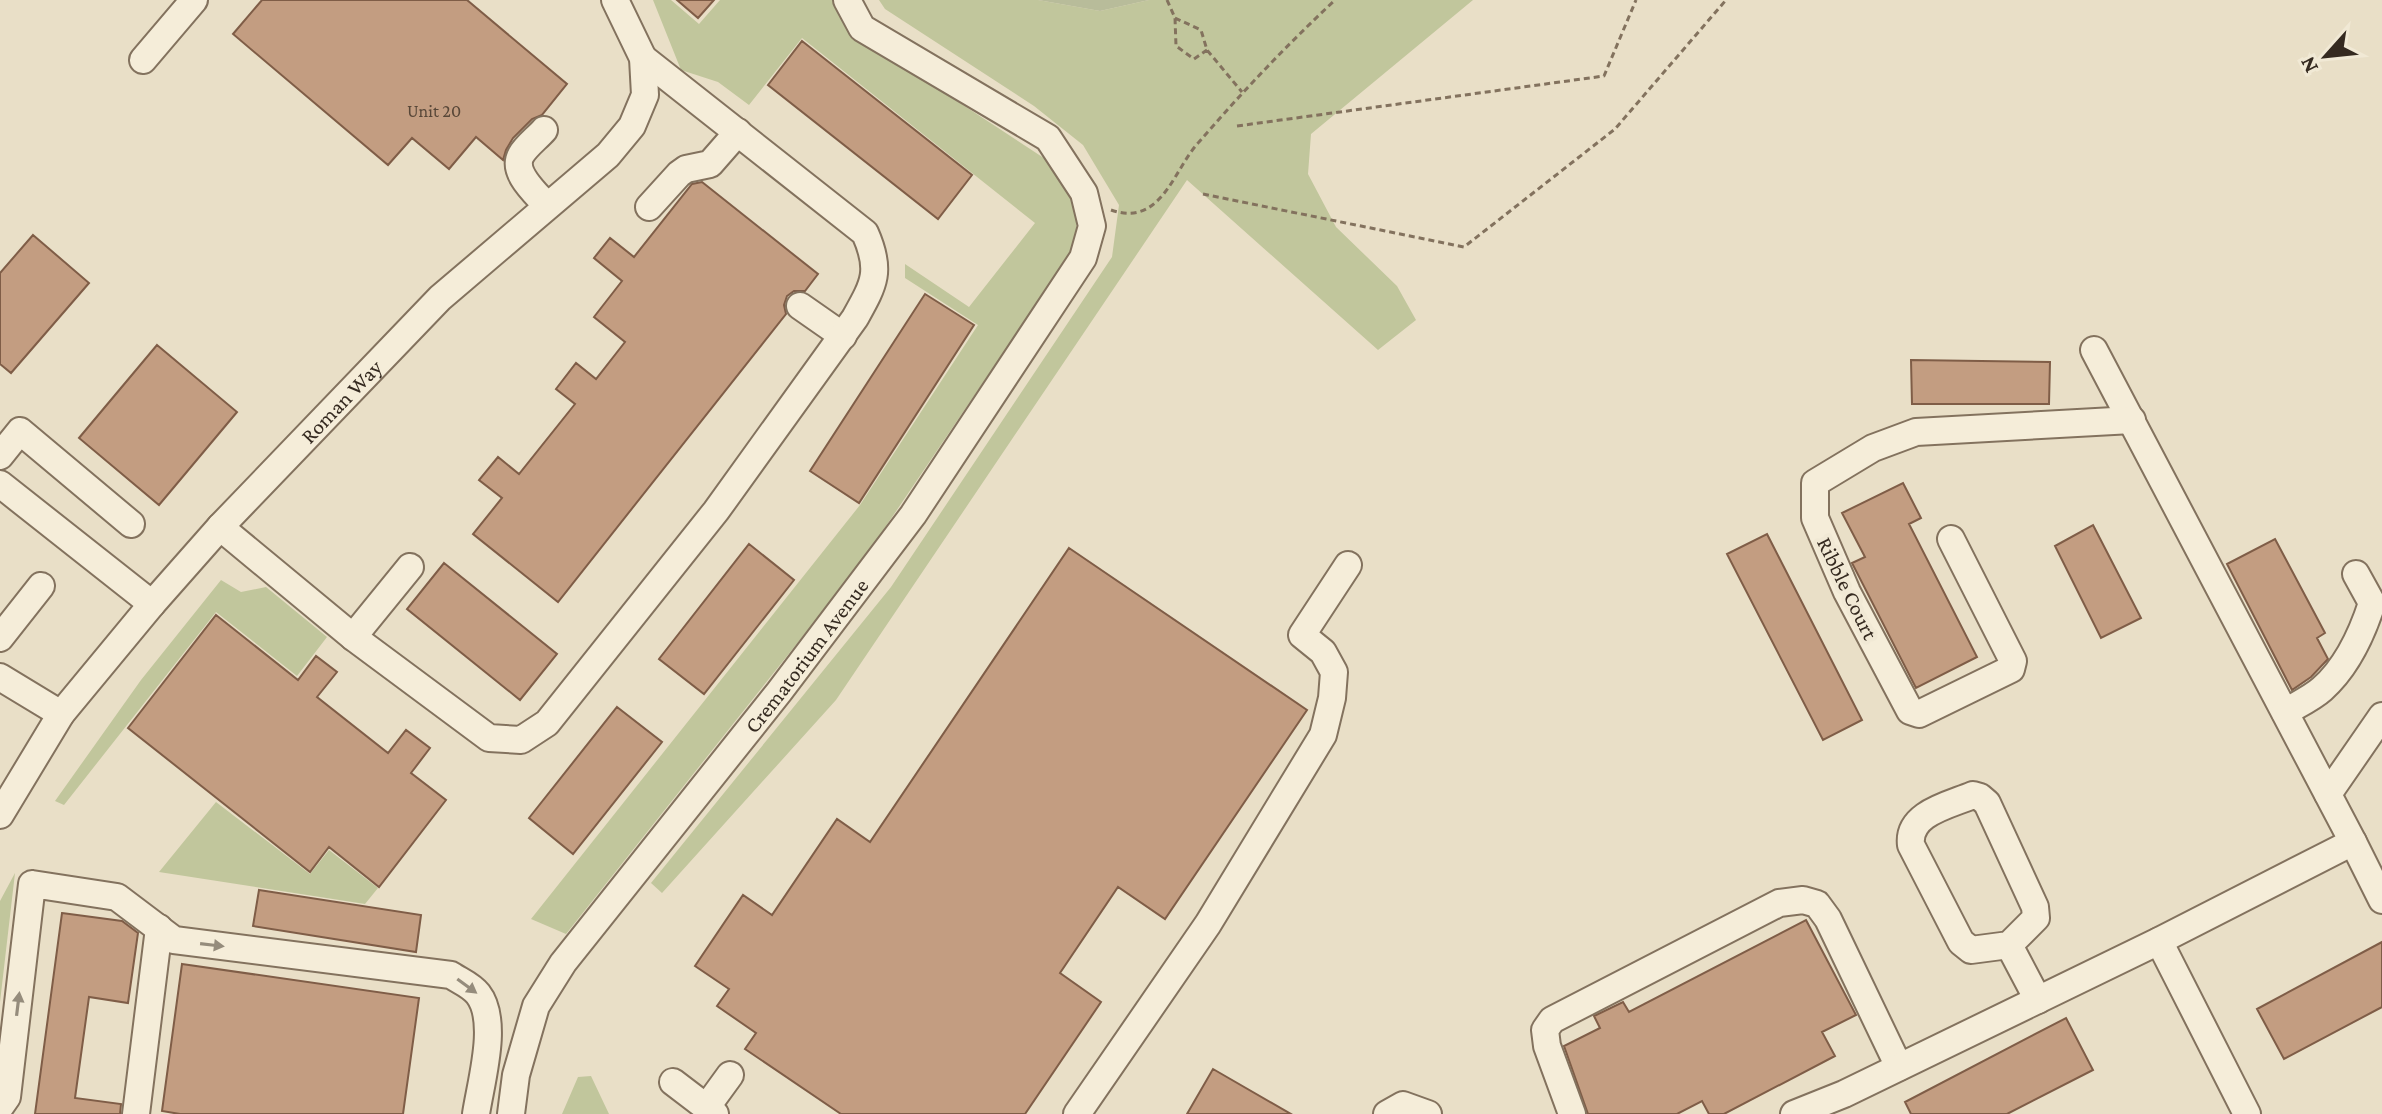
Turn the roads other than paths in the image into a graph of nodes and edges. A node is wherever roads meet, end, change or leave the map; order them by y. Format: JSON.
{"nodes":[{"id":1,"x":194,"y":0,"type":"edge"},
{"id":2,"x":615,"y":0,"type":"edge"},
{"id":3,"x":847,"y":0,"type":"edge"},
{"id":4,"x":643,"y":58,"type":"junction"},
{"id":5,"x":143,"y":60,"type":"dead end"},
{"id":6,"x":544,"y":130,"type":"dead end"},
{"id":7,"x":738,"y":132,"type":"junction"},
{"id":8,"x":547,"y":206,"type":"junction"},
{"id":9,"x":649,"y":207,"type":"dead end"},
{"id":10,"x":800,"y":306,"type":"dead end"},
{"id":11,"x":843,"y":336,"type":"junction"},
{"id":12,"x":2094,"y":350,"type":"dead end"},
{"id":13,"x":2132,"y":420,"type":"junction"},
{"id":14,"x":0,"y":456,"type":"edge"},
{"id":15,"x":0,"y":484,"type":"edge"},
{"id":16,"x":131,"y":524,"type":"dead end"},
{"id":17,"x":220,"y":527,"type":"junction"},
{"id":18,"x":1951,"y":539,"type":"dead end"},
{"id":19,"x":1348,"y":565,"type":"dead end"},
{"id":20,"x":410,"y":567,"type":"dead end"},
{"id":21,"x":2356,"y":574,"type":"dead end"},
{"id":22,"x":41,"y":586,"type":"dead end"},
{"id":23,"x":152,"y":604,"type":"junction"},
{"id":24,"x":353,"y":637,"type":"junction"},
{"id":25,"x":0,"y":638,"type":"edge"},
{"id":26,"x":0,"y":677,"type":"edge"},
{"id":27,"x":2285,"y":712,"type":"junction"},
{"id":28,"x":61,"y":714,"type":"junction"},
{"id":29,"x":2382,"y":716,"type":"edge"},
{"id":30,"x":2328,"y":794,"type":"junction"},
{"id":31,"x":0,"y":815,"type":"edge"},
{"id":32,"x":2353,"y":842,"type":"junction"},
{"id":33,"x":2382,"y":900,"type":"edge"},
{"id":34,"x":159,"y":928,"type":"junction"},
{"id":35,"x":2159,"y":941,"type":"junction"},
{"id":36,"x":2009,"y":945,"type":"junction"},
{"id":37,"x":2038,"y":1000,"type":"junction"},
{"id":38,"x":1899,"y":1067,"type":"junction"},
{"id":39,"x":730,"y":1075,"type":"dead end"},
{"id":40,"x":673,"y":1082,"type":"dead end"},
{"id":41,"x":0,"y":1107,"type":"edge"},
{"id":42,"x":711,"y":1111,"type":"edge"},
{"id":43,"x":136,"y":1114,"type":"edge"},
{"id":44,"x":476,"y":1114,"type":"edge"},
{"id":45,"x":511,"y":1114,"type":"edge"},
{"id":46,"x":1077,"y":1114,"type":"edge"},
{"id":47,"x":1387,"y":1114,"type":"edge"},
{"id":48,"x":1428,"y":1114,"type":"edge"},
{"id":49,"x":1572,"y":1114,"type":"edge"},
{"id":50,"x":1794,"y":1114,"type":"edge"},
{"id":51,"x":2247,"y":1114,"type":"edge"}],
"edges":[{"from":1,"to":5,"type":"lane"},
{"from":2,"to":4,"type":"lane","name":"Roman Way"},
{"from":3,"to":45,"type":"lane","name":"Crematorium Avenue"},
{"from":4,"to":7,"type":"lane"},
{"from":4,"to":8,"type":"lane","name":"Roman Way"},
{"from":6,"to":8,"type":"lane"},
{"from":7,"to":9,"type":"lane"},
{"from":7,"to":11,"type":"lane"},
{"from":8,"to":17,"type":"lane","name":"Roman Way"},
{"from":10,"to":11,"type":"lane"},
{"from":11,"to":24,"type":"lane"},
{"from":12,"to":13,"type":"lane"},
{"from":13,"to":18,"type":"lane","name":"Ribble Court"},
{"from":13,"to":27,"type":"lane"},
{"from":14,"to":16,"type":"lane"},
{"from":15,"to":23,"type":"lane"},
{"from":17,"to":23,"type":"lane","name":"Roman Way"},
{"from":17,"to":24,"type":"lane"},
{"from":19,"to":46,"type":"lane"},
{"from":20,"to":24,"type":"lane"},
{"from":21,"to":27,"type":"lane"},
{"from":22,"to":25,"type":"lane"},
{"from":23,"to":28,"type":"lane","name":"Roman Way"},
{"from":26,"to":28,"type":"lane"},
{"from":27,"to":30,"type":"lane"},
{"from":28,"to":31,"type":"lane","name":"Roman Way"},
{"from":29,"to":30,"type":"lane"},
{"from":30,"to":32,"type":"lane"},
{"from":32,"to":33,"type":"lane"},
{"from":32,"to":35,"type":"lane"},
{"from":41,"to":34,"type":"lane","one_way":true},
{"from":34,"to":43,"type":"lane"},
{"from":34,"to":44,"type":"lane","one_way":true},
{"from":35,"to":37,"type":"lane"},
{"from":35,"to":51,"type":"lane"},
{"from":36,"to":36,"type":"lane"},
{"from":36,"to":37,"type":"lane"},
{"from":37,"to":38,"type":"lane"},
{"from":38,"to":49,"type":"lane"},
{"from":38,"to":50,"type":"lane"},
{"from":39,"to":42,"type":"lane"},
{"from":40,"to":42,"type":"lane"},
{"from":47,"to":48,"type":"lane"}]}
